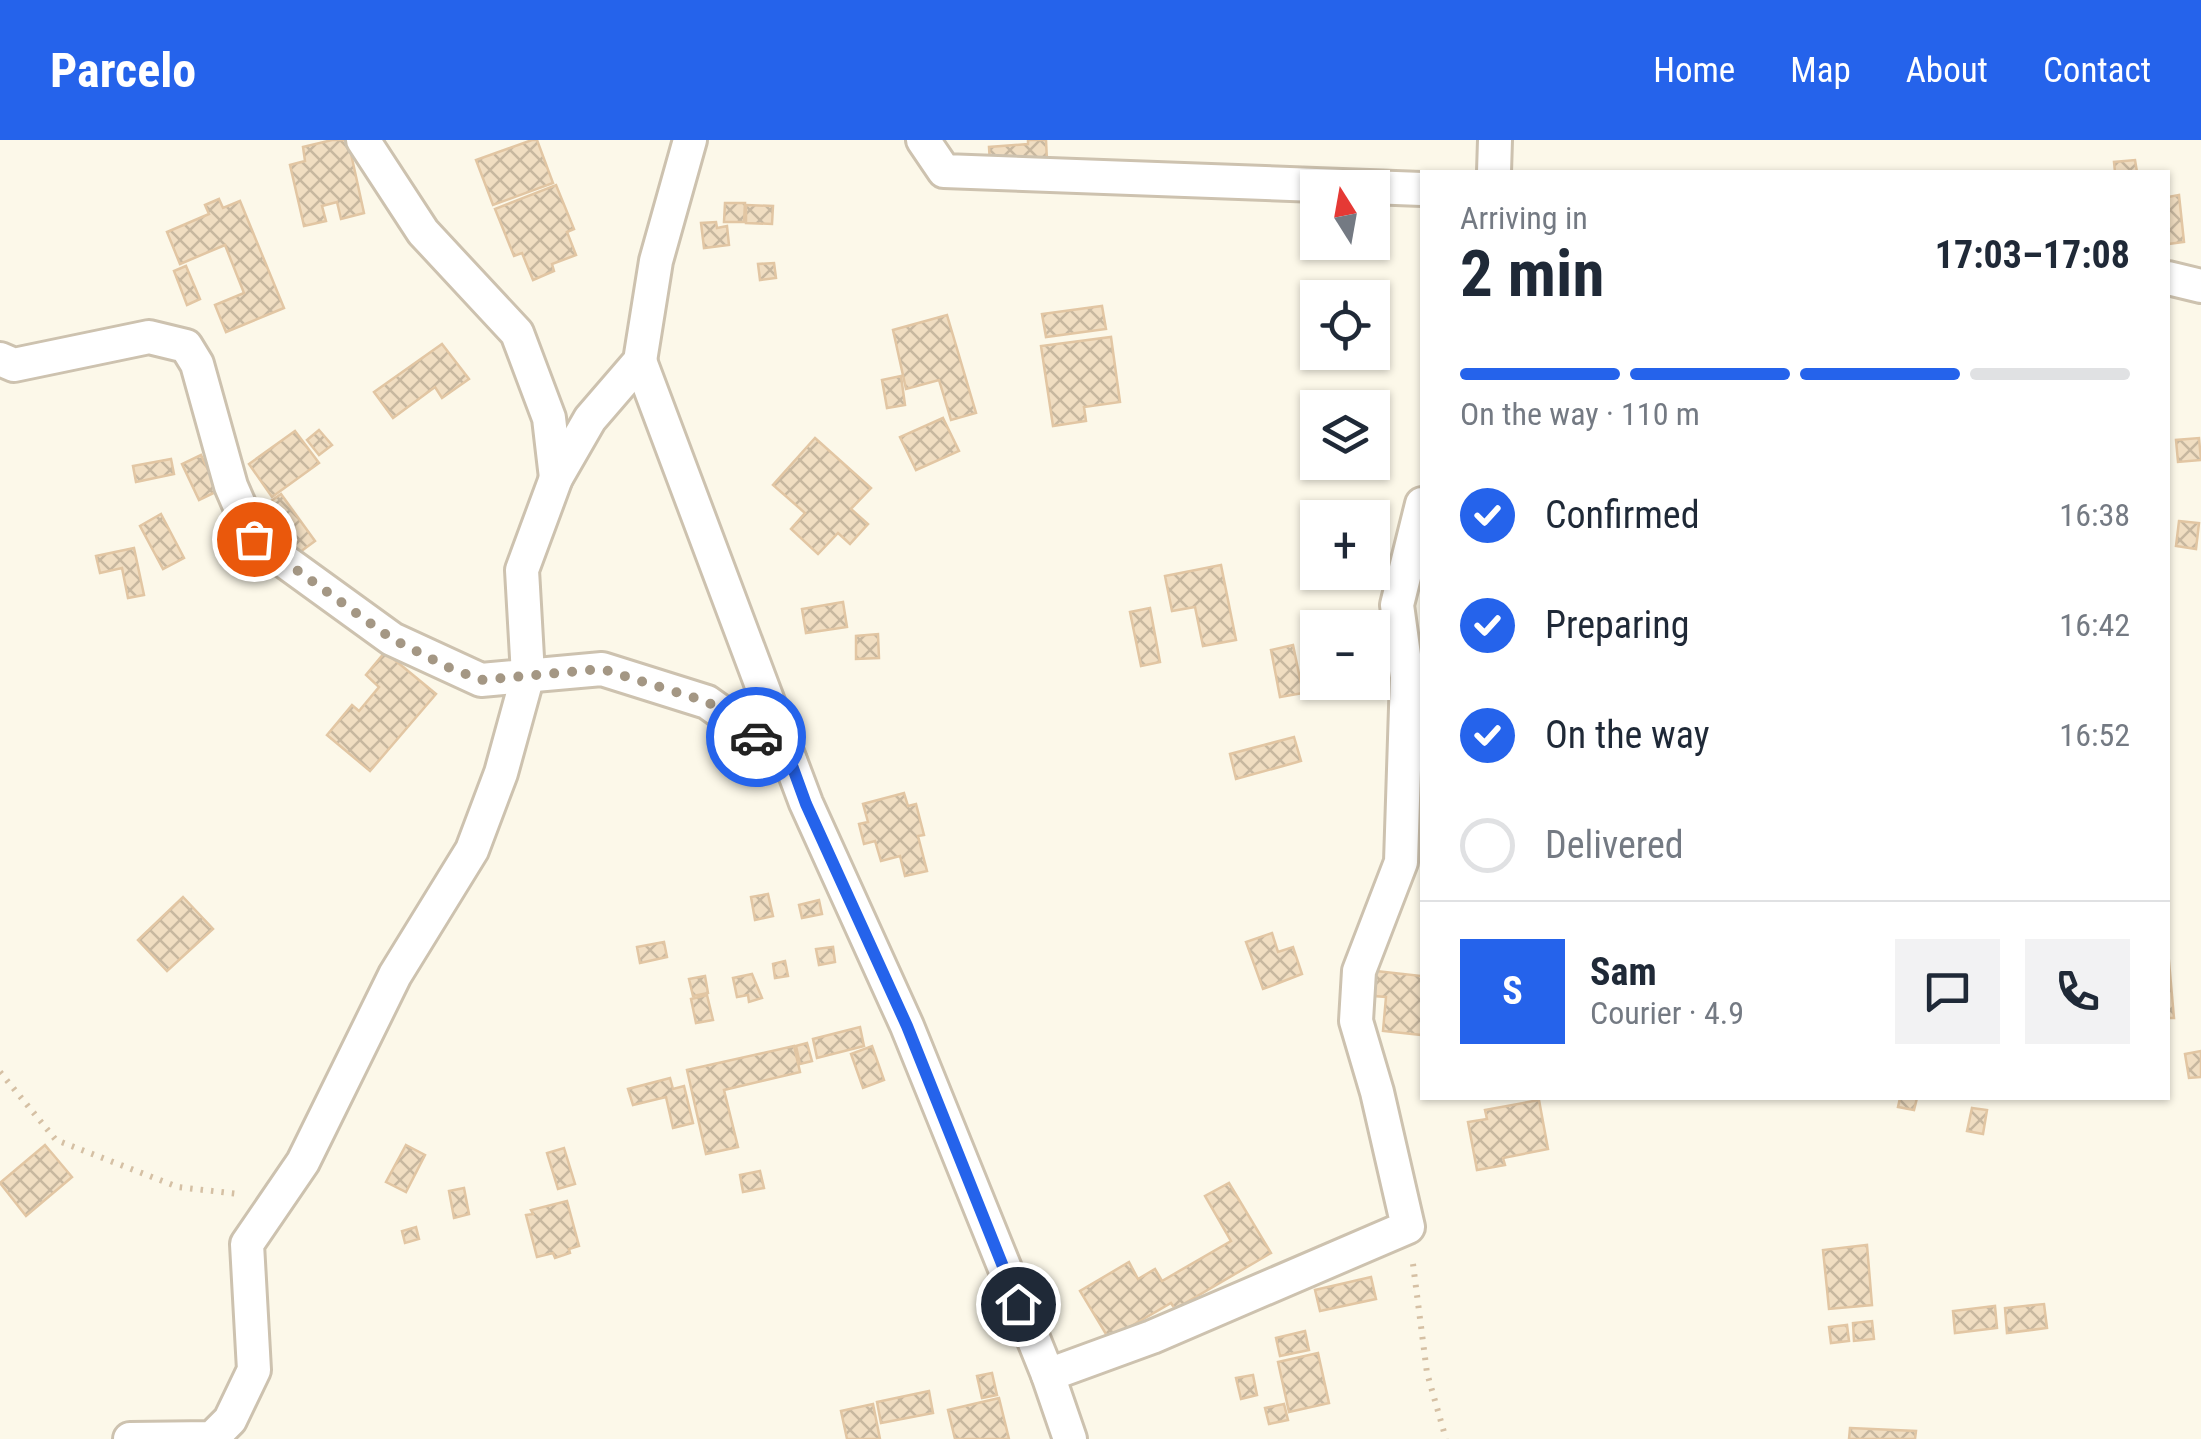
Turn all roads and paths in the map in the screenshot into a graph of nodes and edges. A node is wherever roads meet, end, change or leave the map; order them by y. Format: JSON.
{"nodes":[{"id":1,"x":363,"y":140,"type":"edge"},
{"id":2,"x":690,"y":140,"type":"edge"},
{"id":3,"x":923,"y":140,"type":"edge"},
{"id":4,"x":1495,"y":140,"type":"edge"},
{"id":5,"x":1494,"y":170,"type":"edge"},
{"id":6,"x":1420,"y":189,"type":"edge"},
{"id":7,"x":2170,"y":278,"type":"edge"},
{"id":8,"x":2201,"y":286,"type":"edge"},
{"id":9,"x":0,"y":358,"type":"edge"},
{"id":10,"x":640,"y":361,"type":"junction"},
{"id":11,"x":556,"y":478,"type":"junction"},
{"id":12,"x":1420,"y":512,"type":"edge"},
{"id":13,"x":528,"y":675,"type":"junction"},
{"id":14,"x":790,"y":760,"type":"junction"},
{"id":15,"x":0,"y":1072,"type":"edge"},
{"id":16,"x":288,"y":1184,"type":"junction"},
{"id":17,"x":1408,"y":1227,"type":"junction"},
{"id":18,"x":1048,"y":1375,"type":"junction"},
{"id":19,"x":130,"y":1439,"type":"edge"},
{"id":20,"x":212,"y":1439,"type":"edge"},
{"id":21,"x":1070,"y":1439,"type":"edge"},
{"id":22,"x":1446,"y":1439,"type":"edge"}],
"edges":[{"from":1,"to":11,"type":"street"},
{"from":2,"to":10,"type":"street"},
{"from":3,"to":6,"type":"street"},
{"from":4,"to":5,"type":"street"},
{"from":7,"to":8,"type":"street"},
{"from":9,"to":13,"type":"street"},
{"from":10,"to":11,"type":"street"},
{"from":10,"to":14,"type":"street"},
{"from":11,"to":13,"type":"street"},
{"from":12,"to":17,"type":"street"},
{"from":13,"to":14,"type":"street"},
{"from":13,"to":16,"type":"street"},
{"from":14,"to":18,"type":"street"},
{"from":15,"to":16,"type":"path"},
{"from":16,"to":20,"type":"street"},
{"from":17,"to":18,"type":"street"},
{"from":17,"to":22,"type":"path"},
{"from":18,"to":21,"type":"street"},
{"from":19,"to":20,"type":"street"}]}
